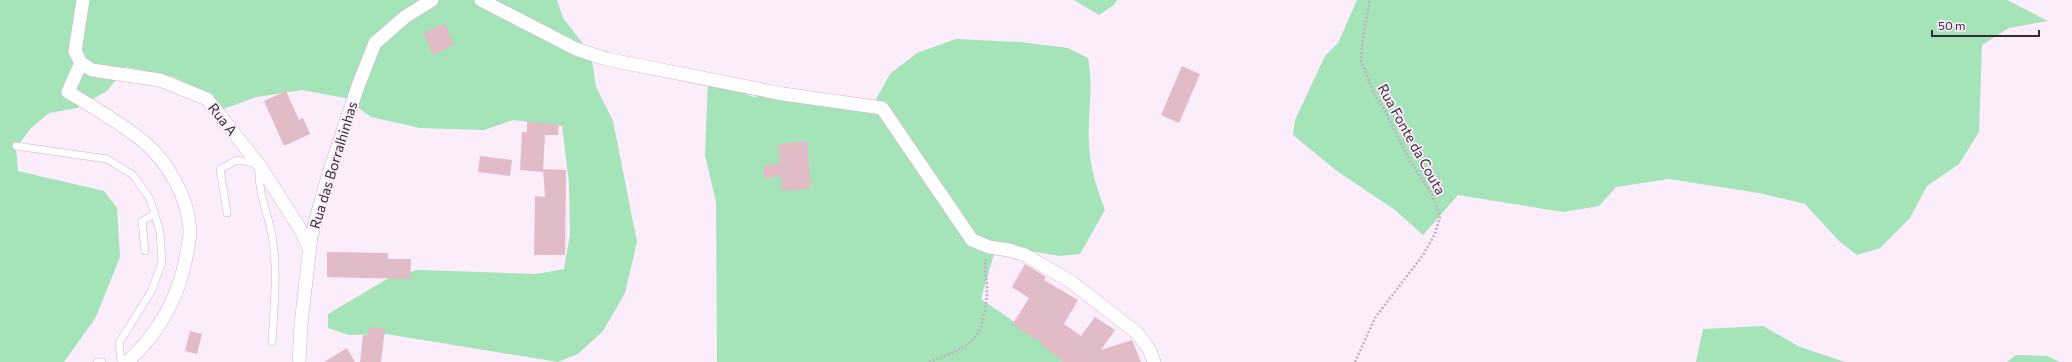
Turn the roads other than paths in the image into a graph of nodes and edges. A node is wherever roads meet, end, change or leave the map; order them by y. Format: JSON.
{"nodes":[{"id":1,"x":83,"y":0,"type":"edge"},
{"id":2,"x":432,"y":0,"type":"edge"},
{"id":3,"x":482,"y":0,"type":"edge"},
{"id":4,"x":81,"y":63,"type":"junction"},
{"id":5,"x":16,"y":146,"type":"dead end"},
{"id":6,"x":259,"y":164,"type":"junction"},
{"id":7,"x":227,"y":213,"type":"dead end"},
{"id":8,"x":155,"y":214,"type":"junction"},
{"id":9,"x":310,"y":250,"type":"junction"},
{"id":10,"x":145,"y":251,"type":"dead end"},
{"id":11,"x":272,"y":342,"type":"dead end"},
{"id":12,"x":97,"y":362,"type":"edge"},
{"id":13,"x":102,"y":362,"type":"edge"},
{"id":14,"x":121,"y":362,"type":"edge"},
{"id":15,"x":128,"y":362,"type":"edge"},
{"id":16,"x":299,"y":362,"type":"edge"},
{"id":17,"x":1154,"y":362,"type":"edge"}],
"edges":[{"from":1,"to":4,"type":"street"},
{"from":2,"to":9,"type":"street","name":"Rua das Borralhinhas"},
{"from":3,"to":17,"type":"street"},
{"from":4,"to":6,"type":"street","name":"Rua A"},
{"from":4,"to":15,"type":"street"},
{"from":5,"to":8,"type":"lane"},
{"from":6,"to":7,"type":"lane"},
{"from":6,"to":9,"type":"street","name":"Rua A"},
{"from":6,"to":11,"type":"lane"},
{"from":8,"to":10,"type":"lane"},
{"from":8,"to":14,"type":"lane"},
{"from":9,"to":16,"type":"street","name":"Rua das Borralhinhas"},
{"from":12,"to":13,"type":"lane"}]}
